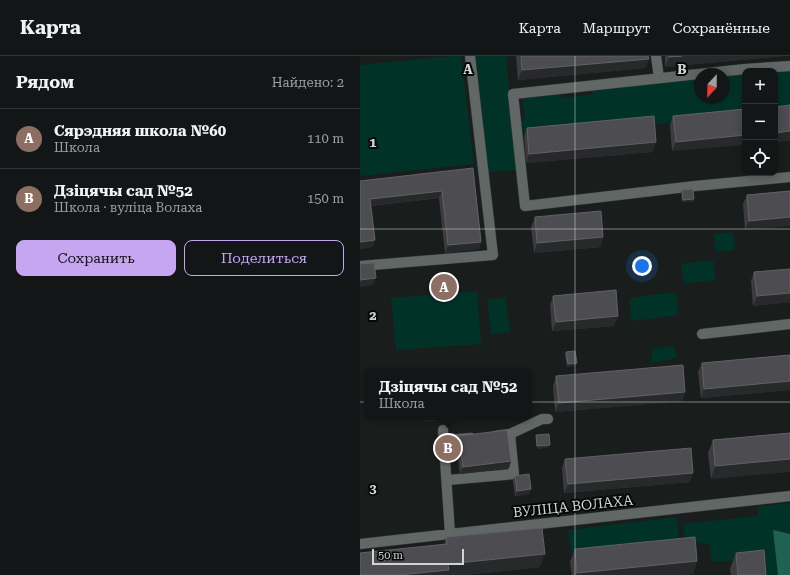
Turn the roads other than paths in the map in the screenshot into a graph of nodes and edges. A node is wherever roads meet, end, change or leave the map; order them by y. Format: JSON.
{"nodes":[{"id":1,"x":470,"y":56,"type":"edge"},
{"id":2,"x":656,"y":56,"type":"edge"},
{"id":3,"x":790,"y":66,"type":"edge"},
{"id":4,"x":659,"y":78,"type":"junction"},
{"id":5,"x":790,"y":177,"type":"edge"},
{"id":6,"x":360,"y":266,"type":"edge"},
{"id":7,"x":790,"y":324,"type":"edge"},
{"id":8,"x":702,"y":334,"type":"dead end"},
{"id":9,"x":548,"y":419,"type":"dead end"},
{"id":10,"x":510,"y":434,"type":"junction"},
{"id":11,"x":448,"y":480,"type":"junction"},
{"id":12,"x":790,"y":496,"type":"edge"},
{"id":13,"x":450,"y":534,"type":"junction"},
{"id":14,"x":360,"y":544,"type":"edge"}],
"edges":[{"from":1,"to":6,"type":"street"},
{"from":2,"to":4,"type":"street"},
{"from":3,"to":4,"type":"street"},
{"from":4,"to":5,"type":"street"},
{"from":7,"to":8,"type":"street"},
{"from":9,"to":10,"type":"street"},
{"from":10,"to":11,"type":"street"},
{"from":10,"to":11,"type":"street"},
{"from":11,"to":13,"type":"street"},
{"from":12,"to":13,"type":"street","name":"ВУЛІЦА ВОЛАХА"},
{"from":13,"to":14,"type":"street","name":"ВУЛІЦА ВОЛАХА"}]}
